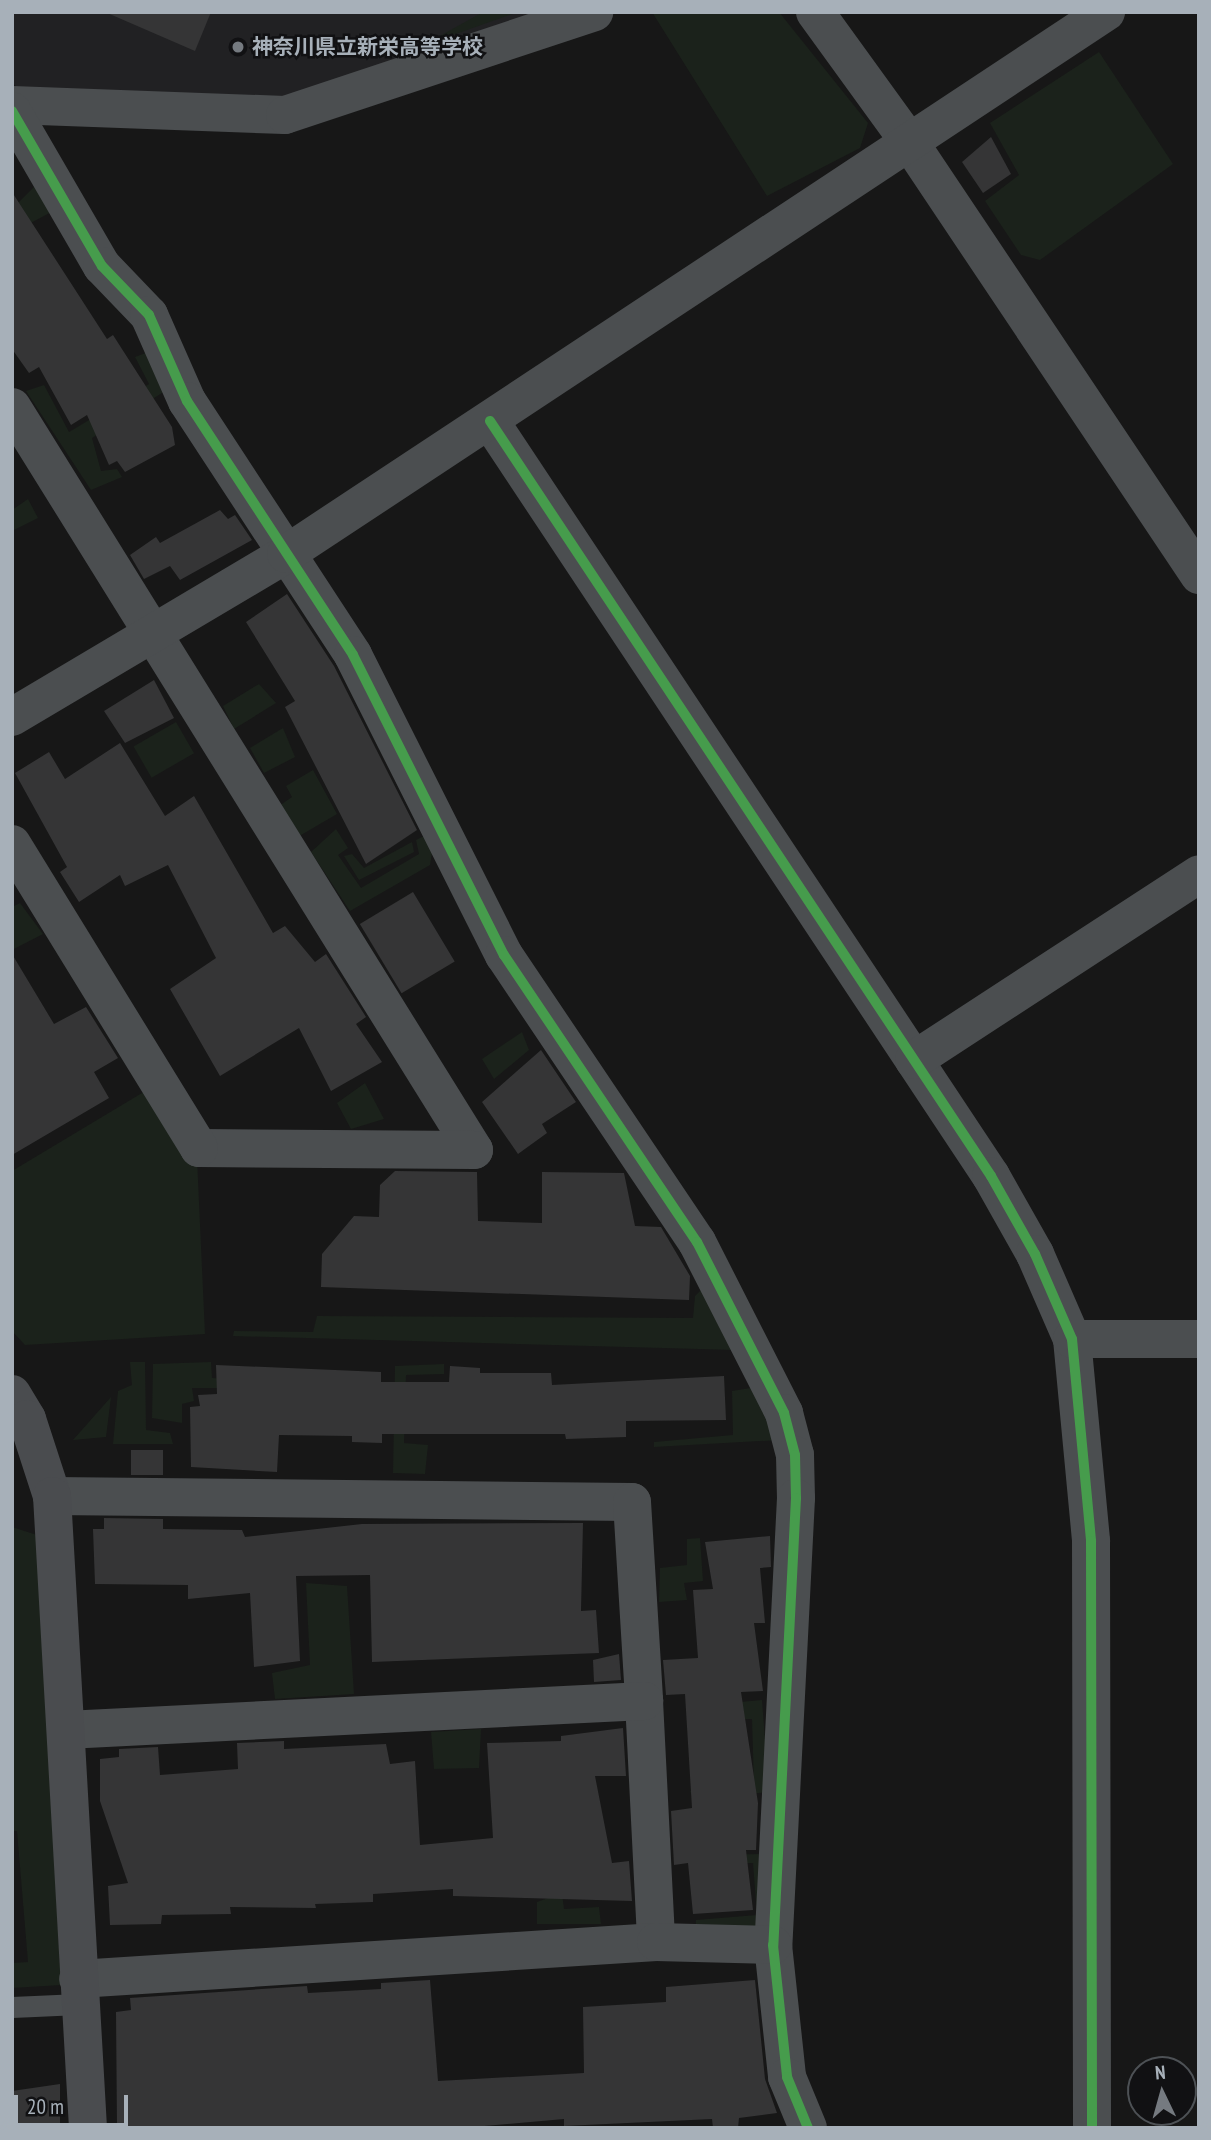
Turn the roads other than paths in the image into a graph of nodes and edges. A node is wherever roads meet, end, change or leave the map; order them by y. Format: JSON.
{"nodes":[{"id":1,"x":594,"y":12,"type":"edge"},
{"id":2,"x":816,"y":12,"type":"edge"},
{"id":3,"x":1106,"y":12,"type":"edge"},
{"id":4,"x":12,"y":105,"type":"edge"},
{"id":5,"x":12,"y":111,"type":"edge"},
{"id":6,"x":910,"y":143,"type":"junction"},
{"id":7,"x":12,"y":407,"type":"edge"},
{"id":8,"x":490,"y":421,"type":"junction"},
{"id":9,"x":286,"y":554,"type":"junction"},
{"id":10,"x":1199,"y":575,"type":"edge"},
{"id":11,"x":153,"y":635,"type":"junction"},
{"id":12,"x":12,"y":717,"type":"edge"},
{"id":13,"x":12,"y":844,"type":"edge"},
{"id":14,"x":1199,"y":874,"type":"edge"},
{"id":15,"x":914,"y":1060,"type":"junction"},
{"id":16,"x":1072,"y":1339,"type":"junction"},
{"id":17,"x":1199,"y":1339,"type":"edge"},
{"id":18,"x":12,"y":1394,"type":"edge"},
{"id":19,"x":52,"y":1496,"type":"junction"},
{"id":20,"x":644,"y":1701,"type":"junction"},
{"id":21,"x":65,"y":1730,"type":"junction"},
{"id":22,"x":656,"y":1942,"type":"junction"},
{"id":23,"x":773,"y":1945,"type":"junction"},
{"id":24,"x":78,"y":1992,"type":"junction"},
{"id":25,"x":12,"y":2007,"type":"edge"},
{"id":26,"x":88,"y":2128,"type":"edge"},
{"id":27,"x":808,"y":2128,"type":"edge"},
{"id":28,"x":1092,"y":2128,"type":"edge"}],
"edges":[{"from":1,"to":4,"type":"street"},
{"from":2,"to":6,"type":"street"},
{"from":3,"to":6,"type":"street"},
{"from":5,"to":9,"type":"street"},
{"from":6,"to":8,"type":"street"},
{"from":6,"to":10,"type":"street"},
{"from":7,"to":11,"type":"street"},
{"from":8,"to":9,"type":"street"},
{"from":8,"to":15,"type":"street"},
{"from":9,"to":11,"type":"street"},
{"from":9,"to":23,"type":"street"},
{"from":11,"to":12,"type":"street"},
{"from":11,"to":13,"type":"street"},
{"from":14,"to":15,"type":"street"},
{"from":15,"to":16,"type":"street"},
{"from":16,"to":17,"type":"street"},
{"from":16,"to":28,"type":"street"},
{"from":18,"to":19,"type":"street"},
{"from":19,"to":20,"type":"street"},
{"from":19,"to":21,"type":"street"},
{"from":20,"to":21,"type":"street"},
{"from":20,"to":22,"type":"street"},
{"from":21,"to":24,"type":"street"},
{"from":22,"to":23,"type":"street"},
{"from":22,"to":24,"type":"street"},
{"from":23,"to":27,"type":"street"},
{"from":24,"to":25,"type":"lane"},
{"from":24,"to":26,"type":"street"}]}
